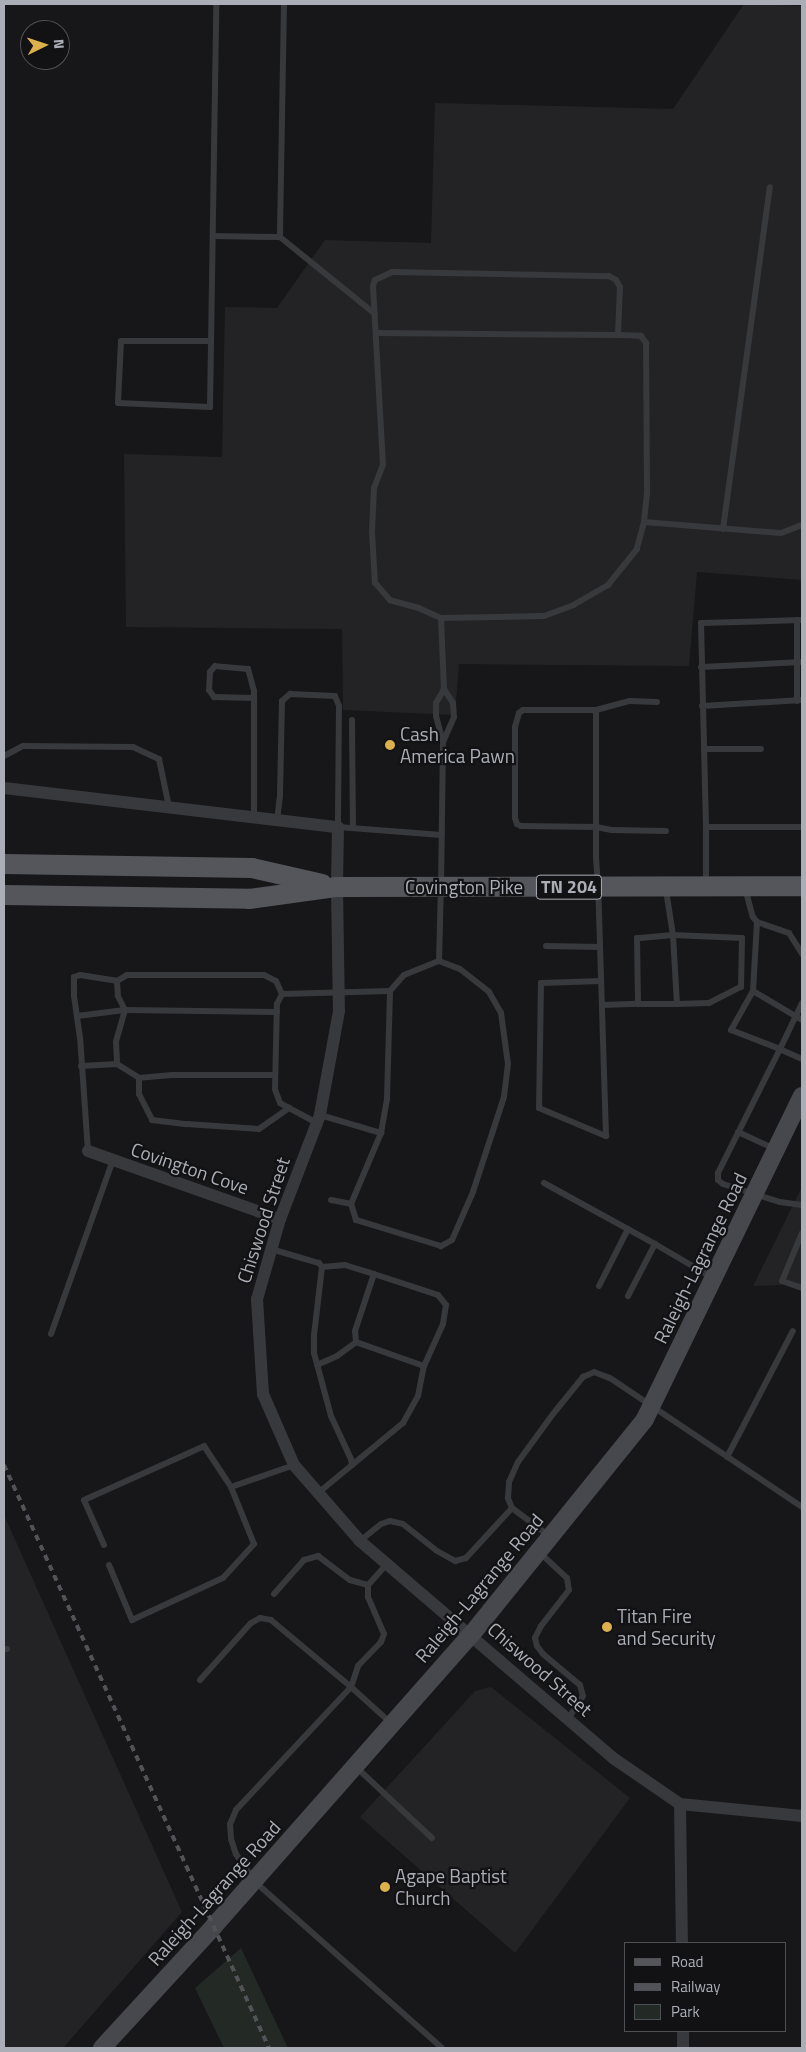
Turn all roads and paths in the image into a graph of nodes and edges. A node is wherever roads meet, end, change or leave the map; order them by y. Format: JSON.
{"nodes":[{"id":1,"x":216,"y":4,"type":"edge"},
{"id":2,"x":284,"y":4,"type":"edge"},
{"id":3,"x":770,"y":187,"type":"dead end"},
{"id":4,"x":213,"y":236,"type":"junction"},
{"id":5,"x":280,"y":238,"type":"junction"},
{"id":6,"x":375,"y":314,"type":"junction"},
{"id":7,"x":376,"y":333,"type":"junction"},
{"id":8,"x":618,"y":335,"type":"junction"},
{"id":9,"x":211,"y":341,"type":"junction"},
{"id":10,"x":644,"y":522,"type":"junction"},
{"id":11,"x":802,"y":525,"type":"edge"},
{"id":12,"x":723,"y":529,"type":"junction"},
{"id":13,"x":441,"y":618,"type":"junction"},
{"id":14,"x":800,"y":620,"type":"edge"},
{"id":15,"x":799,"y":662,"type":"edge"},
{"id":16,"x":701,"y":667,"type":"junction"},
{"id":17,"x":444,"y":689,"type":"junction"},
{"id":18,"x":254,"y":698,"type":"junction"},
{"id":19,"x":799,"y":701,"type":"edge"},
{"id":20,"x":658,"y":702,"type":"dead end"},
{"id":21,"x":702,"y":706,"type":"junction"},
{"id":22,"x":596,"y":710,"type":"junction"},
{"id":23,"x":352,"y":720,"type":"dead end"},
{"id":24,"x":443,"y":742,"type":"junction"},
{"id":25,"x":761,"y":749,"type":"dead end"},
{"id":26,"x":704,"y":750,"type":"junction"},
{"id":27,"x":4,"y":756,"type":"edge"},
{"id":28,"x":4,"y":788,"type":"edge"},
{"id":29,"x":168,"y":807,"type":"junction"},
{"id":30,"x":254,"y":817,"type":"junction"},
{"id":31,"x":277,"y":820,"type":"junction"},
{"id":32,"x":802,"y":826,"type":"edge"},
{"id":33,"x":338,"y":827,"type":"junction"},
{"id":34,"x":596,"y":827,"type":"junction"},
{"id":35,"x":353,"y":828,"type":"junction"},
{"id":36,"x":706,"y":828,"type":"junction"},
{"id":37,"x":666,"y":831,"type":"dead end"},
{"id":38,"x":442,"y":835,"type":"junction"},
{"id":39,"x":4,"y":864,"type":"edge"},
{"id":40,"x":598,"y":886,"type":"junction"},
{"id":41,"x":665,"y":886,"type":"junction"},
{"id":42,"x":706,"y":886,"type":"junction"},
{"id":43,"x":745,"y":886,"type":"junction"},
{"id":44,"x":802,"y":886,"type":"edge"},
{"id":45,"x":336,"y":887,"type":"junction"},
{"id":46,"x":441,"y":887,"type":"junction"},
{"id":47,"x":4,"y":895,"type":"edge"},
{"id":48,"x":756,"y":922,"type":"junction"},
{"id":49,"x":672,"y":935,"type":"junction"},
{"id":50,"x":546,"y":946,"type":"dead end"},
{"id":51,"x":600,"y":947,"type":"junction"},
{"id":52,"x":802,"y":954,"type":"edge"},
{"id":53,"x":439,"y":961,"type":"junction"},
{"id":54,"x":118,"y":981,"type":"junction"},
{"id":55,"x":601,"y":981,"type":"junction"},
{"id":56,"x":390,"y":991,"type":"junction"},
{"id":57,"x":753,"y":991,"type":"junction"},
{"id":58,"x":282,"y":994,"type":"junction"},
{"id":59,"x":338,"y":994,"type":"junction"},
{"id":60,"x":802,"y":1003,"type":"edge"},
{"id":61,"x":638,"y":1004,"type":"junction"},
{"id":62,"x":676,"y":1004,"type":"junction"},
{"id":63,"x":602,"y":1005,"type":"junction"},
{"id":64,"x":125,"y":1010,"type":"junction"},
{"id":65,"x":277,"y":1012,"type":"junction"},
{"id":66,"x":77,"y":1016,"type":"junction"},
{"id":67,"x":799,"y":1018,"type":"edge"},
{"id":68,"x":780,"y":1049,"type":"junction"},
{"id":69,"x":802,"y":1059,"type":"edge"},
{"id":70,"x":117,"y":1064,"type":"junction"},
{"id":71,"x":81,"y":1066,"type":"junction"},
{"id":72,"x":275,"y":1075,"type":"junction"},
{"id":73,"x":139,"y":1078,"type":"junction"},
{"id":74,"x":802,"y":1096,"type":"edge"},
{"id":75,"x":289,"y":1108,"type":"junction"},
{"id":76,"x":318,"y":1119,"type":"junction"},
{"id":77,"x":738,"y":1132,"type":"junction"},
{"id":78,"x":381,"y":1133,"type":"junction"},
{"id":79,"x":776,"y":1149,"type":"junction"},
{"id":80,"x":88,"y":1152,"type":"joint"},
{"id":81,"x":113,"y":1160,"type":"junction"},
{"id":82,"x":544,"y":1183,"type":"dead end"},
{"id":83,"x":755,"y":1194,"type":"junction"},
{"id":84,"x":330,"y":1200,"type":"dead end"},
{"id":85,"x":350,"y":1204,"type":"junction"},
{"id":86,"x":802,"y":1205,"type":"edge"},
{"id":87,"x":280,"y":1219,"type":"junction"},
{"id":88,"x":628,"y":1229,"type":"junction"},
{"id":89,"x":802,"y":1234,"type":"edge"},
{"id":90,"x":655,"y":1244,"type":"junction"},
{"id":91,"x":271,"y":1249,"type":"junction"},
{"id":92,"x":322,"y":1267,"type":"junction"},
{"id":93,"x":374,"y":1274,"type":"junction"},
{"id":94,"x":714,"y":1279,"type":"junction"},
{"id":95,"x":599,"y":1286,"type":"dead end"},
{"id":96,"x":802,"y":1288,"type":"edge"},
{"id":97,"x":628,"y":1296,"type":"dead end"},
{"id":98,"x":793,"y":1331,"type":"dead end"},
{"id":99,"x":51,"y":1334,"type":"dead end"},
{"id":100,"x":356,"y":1342,"type":"junction"},
{"id":101,"x":317,"y":1365,"type":"junction"},
{"id":102,"x":424,"y":1366,"type":"junction"},
{"id":103,"x":651,"y":1406,"type":"junction"},
{"id":104,"x":727,"y":1457,"type":"junction"},
{"id":105,"x":294,"y":1465,"type":"junction"},
{"id":106,"x":352,"y":1466,"type":"junction"},
{"id":107,"x":231,"y":1487,"type":"junction"},
{"id":108,"x":318,"y":1493,"type":"junction"},
{"id":109,"x":802,"y":1507,"type":"edge"},
{"id":110,"x":512,"y":1508,"type":"junction"},
{"id":111,"x":550,"y":1537,"type":"junction"},
{"id":112,"x":360,"y":1541,"type":"junction"},
{"id":113,"x":104,"y":1545,"type":"dead end"},
{"id":114,"x":538,"y":1551,"type":"junction"},
{"id":115,"x":387,"y":1564,"type":"junction"},
{"id":116,"x":109,"y":1565,"type":"dead end"},
{"id":117,"x":368,"y":1584,"type":"junction"},
{"id":118,"x":274,"y":1594,"type":"dead end"},
{"id":119,"x":471,"y":1635,"type":"junction"},
{"id":120,"x":200,"y":1680,"type":"dead end"},
{"id":121,"x":350,"y":1687,"type":"junction"},
{"id":122,"x":568,"y":1719,"type":"junction"},
{"id":123,"x":392,"y":1724,"type":"junction"},
{"id":124,"x":355,"y":1766,"type":"junction"},
{"id":125,"x":680,"y":1804,"type":"junction"},
{"id":126,"x":802,"y":1816,"type":"edge"},
{"id":127,"x":432,"y":1838,"type":"dead end"},
{"id":128,"x":254,"y":1881,"type":"junction"},
{"id":129,"x":682,"y":1942,"type":"edge"},
{"id":130,"x":683,"y":2032,"type":"edge"},
{"id":131,"x":102,"y":2048,"type":"edge"},
{"id":132,"x":442,"y":2048,"type":"edge"},
{"id":133,"x":683,"y":2048,"type":"edge"}],
"edges":[{"from":1,"to":4,"type":"lane"},
{"from":2,"to":5,"type":"lane"},
{"from":3,"to":12,"type":"lane"},
{"from":4,"to":5,"type":"lane"},
{"from":4,"to":9,"type":"lane"},
{"from":5,"to":6,"type":"lane"},
{"from":6,"to":7,"type":"lane"},
{"from":6,"to":8,"type":"lane"},
{"from":7,"to":8,"type":"lane"},
{"from":7,"to":13,"type":"lane"},
{"from":8,"to":10,"type":"lane"},
{"from":9,"to":9,"type":"lane"},
{"from":10,"to":12,"type":"lane"},
{"from":10,"to":13,"type":"lane"},
{"from":11,"to":12,"type":"lane"},
{"from":13,"to":17,"type":"lane"},
{"from":14,"to":15,"type":"lane"},
{"from":14,"to":16,"type":"lane"},
{"from":15,"to":16,"type":"lane"},
{"from":15,"to":19,"type":"lane"},
{"from":16,"to":21,"type":"lane"},
{"from":17,"to":24,"type":"lane"},
{"from":17,"to":24,"type":"lane"},
{"from":18,"to":18,"type":"lane"},
{"from":18,"to":30,"type":"lane"},
{"from":19,"to":21,"type":"lane"},
{"from":20,"to":22,"type":"lane"},
{"from":21,"to":26,"type":"lane"},
{"from":22,"to":34,"type":"lane"},
{"from":22,"to":34,"type":"lane"},
{"from":23,"to":35,"type":"lane"},
{"from":24,"to":38,"type":"lane"},
{"from":25,"to":26,"type":"lane"},
{"from":26,"to":36,"type":"lane"},
{"from":27,"to":29,"type":"lane"},
{"from":28,"to":29,"type":"street"},
{"from":29,"to":30,"type":"street"},
{"from":30,"to":31,"type":"street"},
{"from":31,"to":33,"type":"street"},
{"from":31,"to":33,"type":"lane"},
{"from":32,"to":36,"type":"lane"},
{"from":33,"to":35,"type":"lane"},
{"from":33,"to":45,"type":"street","name":"Chiswood Street"},
{"from":34,"to":37,"type":"lane"},
{"from":34,"to":40,"type":"lane"},
{"from":35,"to":38,"type":"lane"},
{"from":36,"to":42,"type":"lane"},
{"from":38,"to":46,"type":"lane"},
{"from":39,"to":45,"type":"main road","name":"Covington Pike","number":"TN 204"},
{"from":40,"to":41,"type":"main road","name":"Covington Pike","number":"TN 204"},
{"from":40,"to":46,"type":"main road","name":"Covington Pike","number":"TN 204"},
{"from":40,"to":51,"type":"lane"},
{"from":41,"to":42,"type":"main road","name":"Covington Pike","number":"TN 204"},
{"from":41,"to":49,"type":"lane"},
{"from":42,"to":43,"type":"main road","name":"Covington Pike","number":"TN 204"},
{"from":43,"to":44,"type":"main road","name":"Covington Pike","number":"TN 204"},
{"from":43,"to":48,"type":"lane"},
{"from":45,"to":46,"type":"main road","name":"Covington Pike","number":"TN 204"},
{"from":45,"to":47,"type":"main road","name":"Covington Pike","number":"TN 204"},
{"from":45,"to":59,"type":"street","name":"Chiswood Street"},
{"from":46,"to":53,"type":"lane"},
{"from":48,"to":52,"type":"lane"},
{"from":48,"to":57,"type":"lane"},
{"from":49,"to":61,"type":"lane"},
{"from":49,"to":62,"type":"lane"},
{"from":49,"to":62,"type":"lane"},
{"from":50,"to":51,"type":"lane"},
{"from":51,"to":55,"type":"lane"},
{"from":53,"to":56,"type":"lane"},
{"from":53,"to":85,"type":"lane"},
{"from":54,"to":58,"type":"lane"},
{"from":54,"to":64,"type":"lane"},
{"from":54,"to":66,"type":"lane"},
{"from":55,"to":63,"type":"lane"},
{"from":55,"to":63,"type":"lane"},
{"from":56,"to":59,"type":"lane"},
{"from":56,"to":78,"type":"lane"},
{"from":57,"to":67,"type":"lane"},
{"from":57,"to":68,"type":"lane"},
{"from":58,"to":59,"type":"lane"},
{"from":58,"to":65,"type":"lane"},
{"from":59,"to":76,"type":"street","name":"Chiswood Street"},
{"from":60,"to":67,"type":"lane"},
{"from":61,"to":62,"type":"lane"},
{"from":61,"to":63,"type":"lane"},
{"from":64,"to":65,"type":"lane"},
{"from":64,"to":66,"type":"lane"},
{"from":64,"to":70,"type":"lane"},
{"from":65,"to":72,"type":"lane"},
{"from":66,"to":71,"type":"lane"},
{"from":67,"to":68,"type":"lane"},
{"from":68,"to":69,"type":"lane"},
{"from":68,"to":77,"type":"lane"},
{"from":70,"to":71,"type":"lane"},
{"from":70,"to":73,"type":"lane"},
{"from":71,"to":80,"type":"lane"},
{"from":72,"to":73,"type":"lane"},
{"from":72,"to":75,"type":"lane"},
{"from":73,"to":75,"type":"lane"},
{"from":74,"to":79,"type":"main road","name":"Raleigh-Lagrange Road"},
{"from":75,"to":76,"type":"lane"},
{"from":76,"to":78,"type":"lane"},
{"from":76,"to":87,"type":"street","name":"Chiswood Street"},
{"from":77,"to":79,"type":"lane"},
{"from":77,"to":83,"type":"lane"},
{"from":78,"to":85,"type":"lane"},
{"from":79,"to":83,"type":"main road","name":"Raleigh-Lagrange Road"},
{"from":80,"to":81,"type":"street","name":"Covington Cove"},
{"from":81,"to":87,"type":"street","name":"Covington Cove"},
{"from":81,"to":99,"type":"lane"},
{"from":82,"to":88,"type":"lane"},
{"from":83,"to":86,"type":"lane"},
{"from":83,"to":94,"type":"main road","name":"Raleigh-Lagrange Road"},
{"from":84,"to":85,"type":"lane"},
{"from":87,"to":91,"type":"street","name":"Chiswood Street"},
{"from":88,"to":90,"type":"lane"},
{"from":88,"to":95,"type":"lane"},
{"from":89,"to":96,"type":"lane"},
{"from":90,"to":94,"type":"lane"},
{"from":90,"to":97,"type":"lane"},
{"from":91,"to":92,"type":"lane"},
{"from":91,"to":105,"type":"street","name":"Chiswood Street"},
{"from":92,"to":93,"type":"lane"},
{"from":92,"to":101,"type":"lane"},
{"from":93,"to":100,"type":"lane"},
{"from":93,"to":102,"type":"lane"},
{"from":94,"to":103,"type":"main road","name":"Raleigh-Lagrange Road"},
{"from":98,"to":104,"type":"lane"},
{"from":100,"to":101,"type":"lane"},
{"from":100,"to":102,"type":"lane"},
{"from":101,"to":106,"type":"lane"},
{"from":102,"to":106,"type":"lane"},
{"from":103,"to":104,"type":"lane"},
{"from":103,"to":110,"type":"lane"},
{"from":103,"to":111,"type":"main road","name":"Raleigh-Lagrange Road"},
{"from":104,"to":109,"type":"lane"},
{"from":105,"to":107,"type":"lane"},
{"from":105,"to":108,"type":"street","name":"Chiswood Street"},
{"from":106,"to":108,"type":"lane"},
{"from":107,"to":113,"type":"lane"},
{"from":107,"to":116,"type":"lane"},
{"from":108,"to":112,"type":"street","name":"Chiswood Street"},
{"from":110,"to":111,"type":"lane"},
{"from":110,"to":112,"type":"lane"},
{"from":111,"to":114,"type":"main road","name":"Raleigh-Lagrange Road"},
{"from":112,"to":115,"type":"street","name":"Chiswood Street"},
{"from":114,"to":119,"type":"main road","name":"Raleigh-Lagrange Road"},
{"from":114,"to":122,"type":"lane"},
{"from":115,"to":117,"type":"lane"},
{"from":115,"to":119,"type":"street","name":"Chiswood Street"},
{"from":117,"to":118,"type":"lane"},
{"from":117,"to":121,"type":"lane"},
{"from":119,"to":122,"type":"street","name":"Chiswood Street"},
{"from":119,"to":123,"type":"main road","name":"Raleigh-Lagrange Road"},
{"from":120,"to":121,"type":"lane"},
{"from":121,"to":123,"type":"lane"},
{"from":121,"to":128,"type":"lane"},
{"from":122,"to":125,"type":"street","name":"Chiswood Street"},
{"from":123,"to":124,"type":"main road","name":"Raleigh-Lagrange Road"},
{"from":124,"to":127,"type":"lane"},
{"from":124,"to":128,"type":"main road","name":"Raleigh-Lagrange Road"},
{"from":125,"to":126,"type":"street","name":"Chiswood Street"},
{"from":125,"to":129,"type":"street"},
{"from":128,"to":131,"type":"main road","name":"Raleigh-Lagrange Road"},
{"from":128,"to":132,"type":"lane"},
{"from":130,"to":133,"type":"street"}]}
